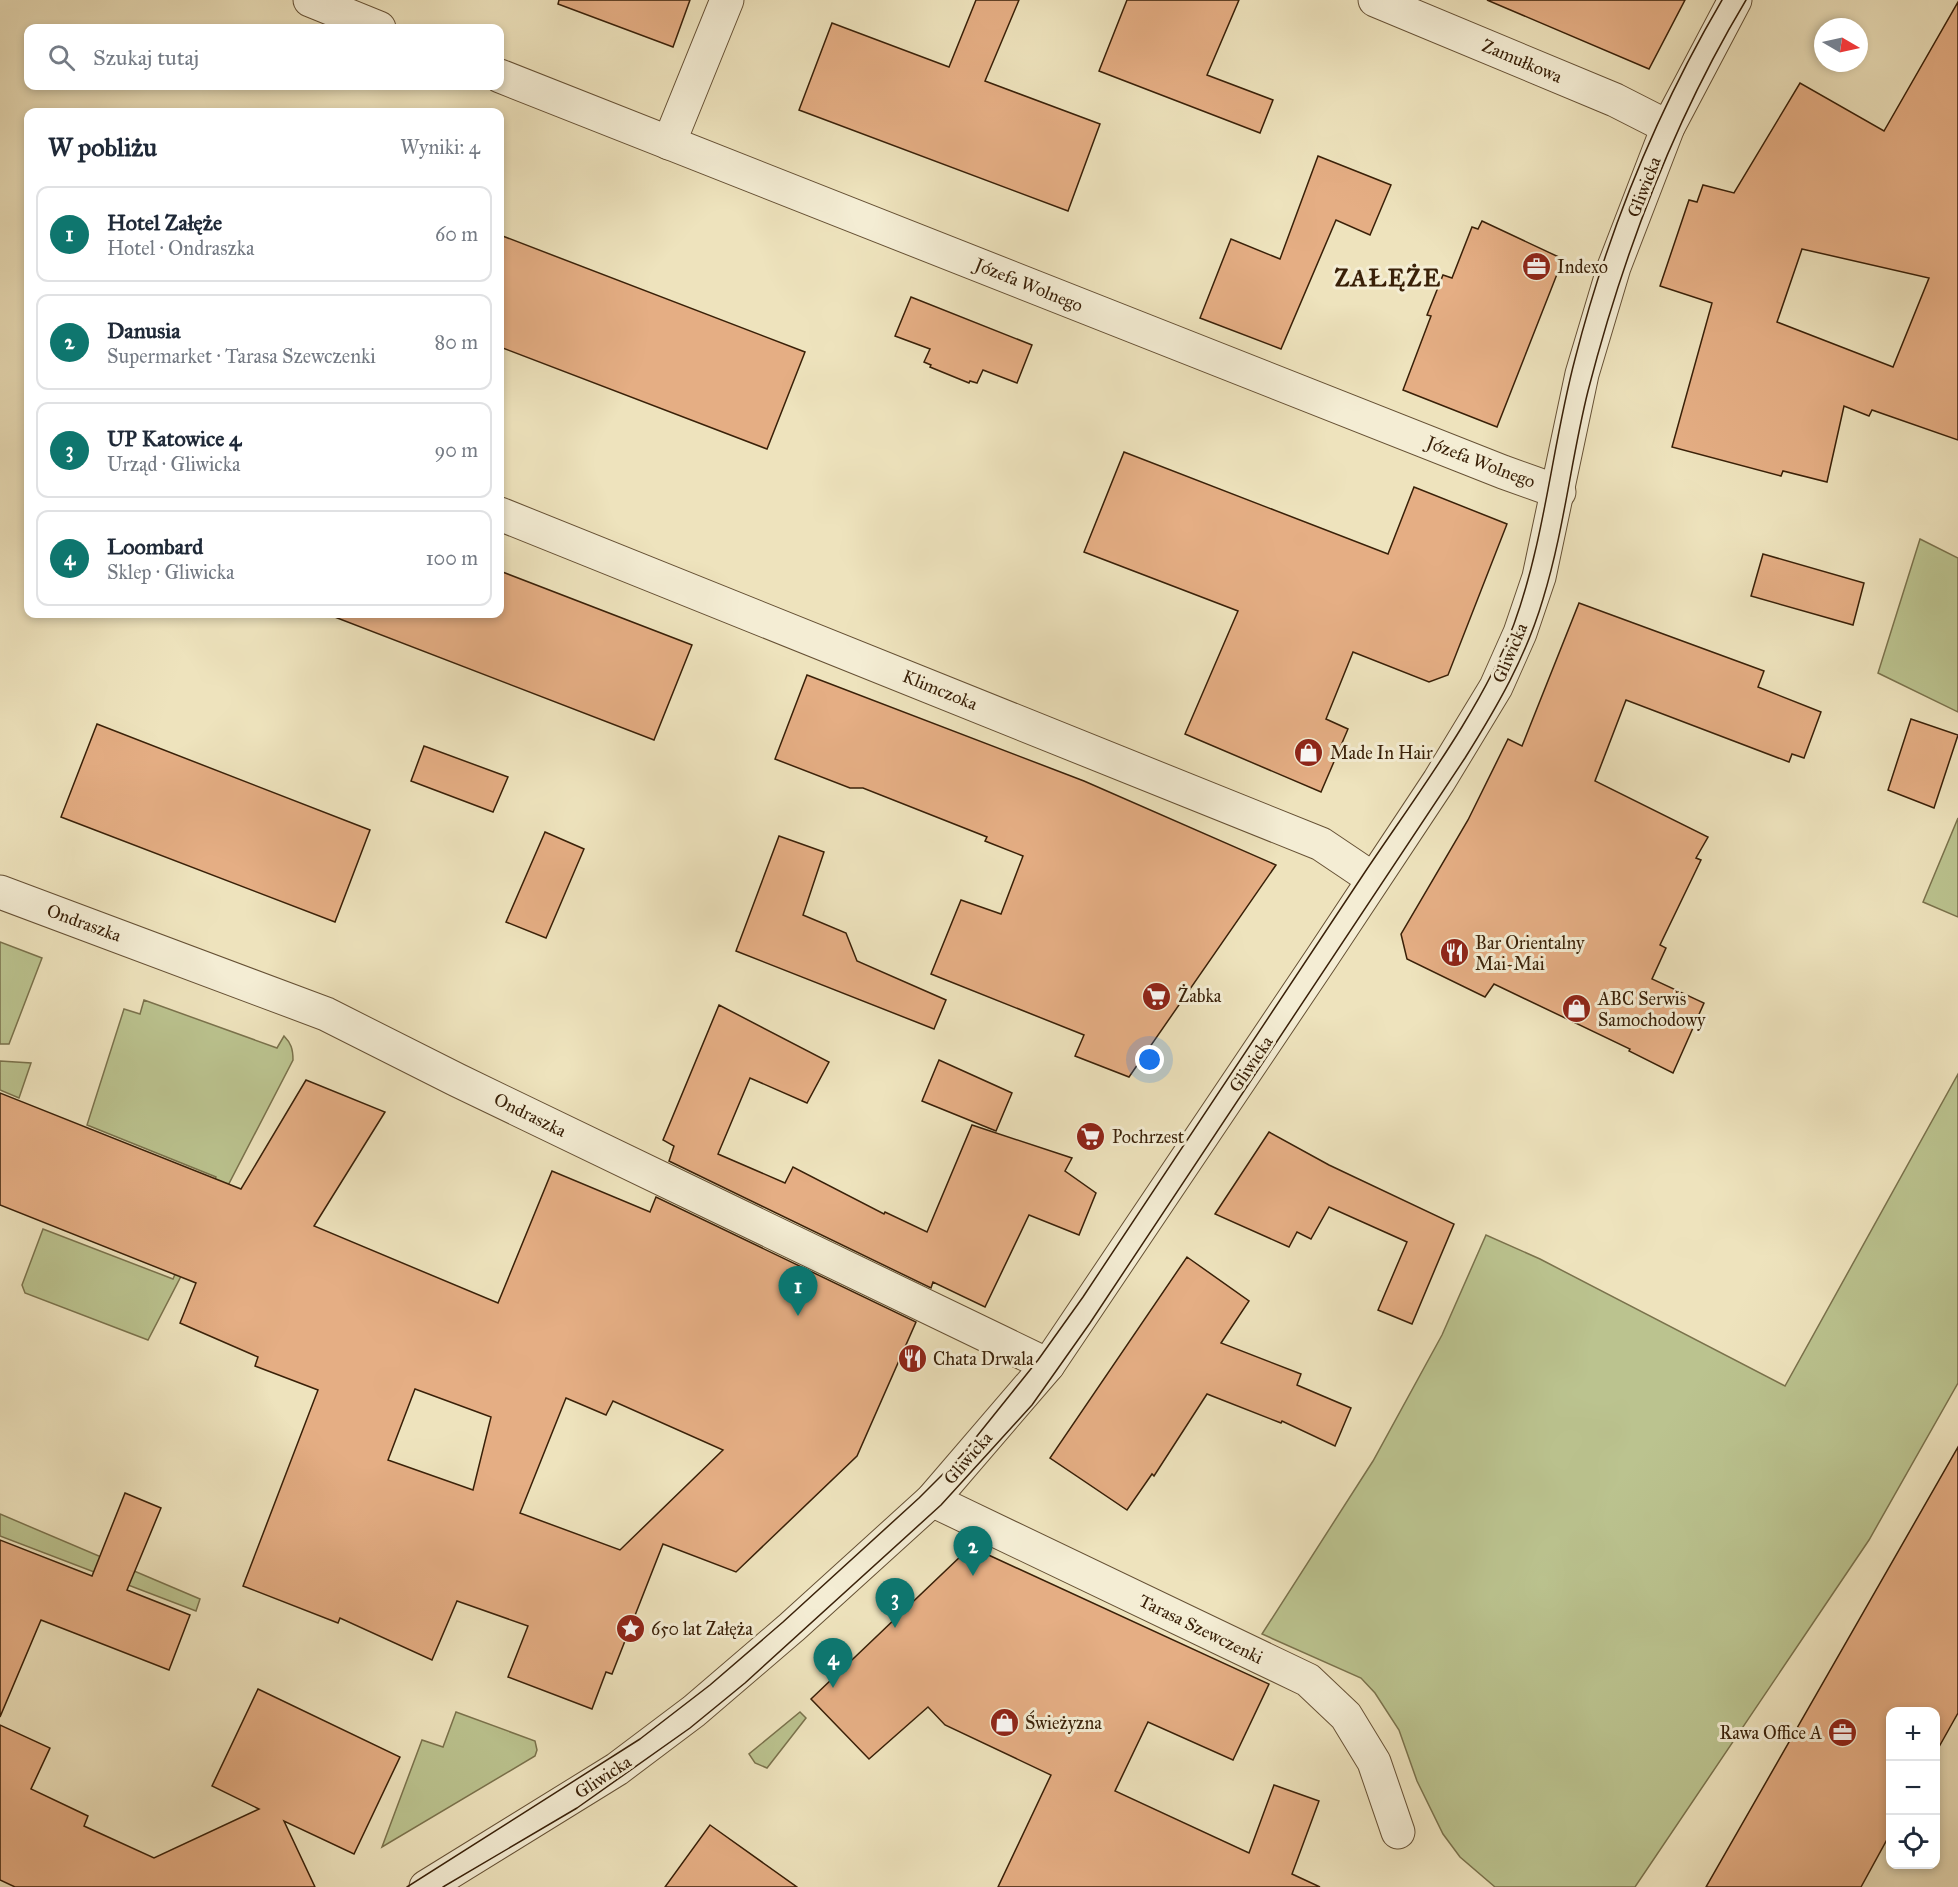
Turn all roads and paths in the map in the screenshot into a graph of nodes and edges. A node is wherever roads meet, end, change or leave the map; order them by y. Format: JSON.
{"nodes":[{"id":1,"x":310,"y":0,"type":"edge"},
{"id":2,"x":727,"y":0,"type":"edge"},
{"id":3,"x":1375,"y":0,"type":"edge"},
{"id":4,"x":1735,"y":0,"type":"edge"},
{"id":5,"x":369,"y":24,"type":"edge"},
{"id":6,"x":504,"y":78,"type":"edge"},
{"id":7,"x":1668,"y":126,"type":"junction"},
{"id":8,"x":669,"y":143,"type":"junction"},
{"id":9,"x":1559,"y":492,"type":"junction"},
{"id":10,"x":504,"y":516,"type":"edge"},
{"id":11,"x":1373,"y":879,"type":"junction"},
{"id":12,"x":0,"y":892,"type":"edge"},
{"id":13,"x":1048,"y":1365,"type":"junction"},
{"id":14,"x":932,"y":1500,"type":"junction"},
{"id":15,"x":1398,"y":1833,"type":"dead end"},
{"id":16,"x":426,"y":1887,"type":"edge"}],
"edges":[{"from":1,"to":5,"type":"street"},
{"from":2,"to":8,"type":"street"},
{"from":3,"to":7,"type":"street","name":"Zamułkowa"},
{"from":4,"to":7,"type":"street","name":"Gliwicka"},
{"from":6,"to":8,"type":"street","name":"Józefa Wolnego"},
{"from":7,"to":9,"type":"street","name":"Gliwicka"},
{"from":8,"to":9,"type":"street","name":"Józefa Wolnego"},
{"from":9,"to":11,"type":"street","name":"Gliwicka"},
{"from":10,"to":11,"type":"street","name":"Klimczoka"},
{"from":11,"to":13,"type":"street","name":"Gliwicka"},
{"from":12,"to":13,"type":"street","name":"Ondraszka"},
{"from":13,"to":14,"type":"street","name":"Gliwicka"},
{"from":14,"to":15,"type":"street","name":"Tarasa Szewczenki"},
{"from":14,"to":16,"type":"street","name":"Gliwicka"}]}
